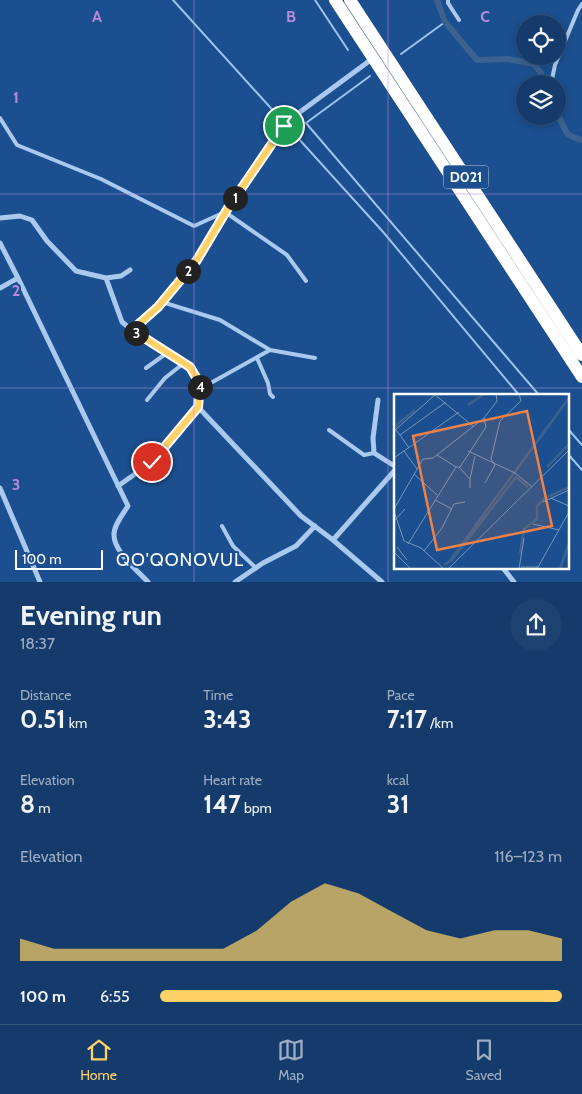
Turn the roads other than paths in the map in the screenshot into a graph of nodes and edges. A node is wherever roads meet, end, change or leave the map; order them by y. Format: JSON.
{"nodes":[{"id":1,"x":336,"y":0,"type":"edge"},
{"id":2,"x":350,"y":0,"type":"edge"},
{"id":3,"x":448,"y":0,"type":"edge"},
{"id":4,"x":582,"y":4,"type":"edge"},
{"id":5,"x":459,"y":20,"type":"dead end"},
{"id":6,"x":373,"y":58,"type":"junction"},
{"id":7,"x":553,"y":75,"type":"edge"},
{"id":8,"x":0,"y":118,"type":"edge"},
{"id":9,"x":225,"y":212,"type":"junction"},
{"id":10,"x":0,"y":218,"type":"edge"},
{"id":11,"x":0,"y":244,"type":"edge"},
{"id":12,"x":516,"y":264,"type":"junction"},
{"id":13,"x":130,"y":270,"type":"dead end"},
{"id":14,"x":18,"y":278,"type":"junction"},
{"id":15,"x":106,"y":278,"type":"junction"},
{"id":16,"x":306,"y":281,"type":"dead end"},
{"id":17,"x":0,"y":288,"type":"edge"},
{"id":18,"x":162,"y":302,"type":"junction"},
{"id":19,"x":132,"y":330,"type":"junction"},
{"id":20,"x":270,"y":350,"type":"junction"},
{"id":21,"x":167,"y":353,"type":"junction"},
{"id":22,"x":582,"y":354,"type":"edge"},
{"id":23,"x":256,"y":358,"type":"junction"},
{"id":24,"x":314,"y":358,"type":"dead end"},
{"id":25,"x":184,"y":363,"type":"junction"},
{"id":26,"x":146,"y":368,"type":"dead end"},
{"id":27,"x":582,"y":377,"type":"edge"},
{"id":28,"x":200,"y":389,"type":"junction"},
{"id":29,"x":273,"y":397,"type":"dead end"},
{"id":30,"x":148,"y":400,"type":"dead end"},
{"id":31,"x":378,"y":400,"type":"dead end"},
{"id":32,"x":198,"y":407,"type":"junction"},
{"id":33,"x":329,"y":430,"type":"dead end"},
{"id":34,"x":374,"y":453,"type":"junction"},
{"id":35,"x":394,"y":467,"type":"edge"},
{"id":36,"x":394,"y":470,"type":"edge"},
{"id":37,"x":118,"y":486,"type":"junction"},
{"id":38,"x":0,"y":488,"type":"edge"},
{"id":39,"x":222,"y":526,"type":"dead end"},
{"id":40,"x":315,"y":526,"type":"junction"},
{"id":41,"x":333,"y":540,"type":"junction"},
{"id":42,"x":256,"y":568,"type":"junction"},
{"id":43,"x":504,"y":569,"type":"edge"},
{"id":44,"x":40,"y":582,"type":"edge"},
{"id":45,"x":148,"y":582,"type":"edge"},
{"id":46,"x":235,"y":582,"type":"edge"},
{"id":47,"x":382,"y":582,"type":"edge"},
{"id":48,"x":514,"y":582,"type":"edge"}],
"edges":[{"from":1,"to":6,"type":"highway","number":"D021"},
{"from":2,"to":12,"type":"highway","number":"D021"},
{"from":3,"to":5,"type":"lane"},
{"from":4,"to":7,"type":"lane"},
{"from":6,"to":9,"type":"street"},
{"from":6,"to":12,"type":"highway","number":"D021"},
{"from":8,"to":9,"type":"lane"},
{"from":9,"to":16,"type":"lane"},
{"from":9,"to":18,"type":"street"},
{"from":10,"to":15,"type":"street"},
{"from":11,"to":14,"type":"street"},
{"from":12,"to":22,"type":"highway","number":"D021"},
{"from":12,"to":27,"type":"highway","number":"D021"},
{"from":13,"to":15,"type":"street"},
{"from":14,"to":17,"type":"street"},
{"from":14,"to":37,"type":"street"},
{"from":15,"to":19,"type":"street"},
{"from":18,"to":19,"type":"street"},
{"from":18,"to":20,"type":"lane"},
{"from":19,"to":21,"type":"street"},
{"from":20,"to":23,"type":"lane"},
{"from":20,"to":24,"type":"lane"},
{"from":21,"to":25,"type":"street"},
{"from":21,"to":26,"type":"lane"},
{"from":23,"to":28,"type":"lane"},
{"from":23,"to":29,"type":"lane"},
{"from":25,"to":28,"type":"street"},
{"from":25,"to":30,"type":"lane"},
{"from":28,"to":32,"type":"street"},
{"from":31,"to":34,"type":"street"},
{"from":32,"to":37,"type":"street"},
{"from":32,"to":40,"type":"street"},
{"from":33,"to":34,"type":"lane"},
{"from":34,"to":35,"type":"street"},
{"from":36,"to":41,"type":"street"},
{"from":37,"to":45,"type":"street"},
{"from":38,"to":44,"type":"street"},
{"from":39,"to":42,"type":"lane"},
{"from":40,"to":41,"type":"street"},
{"from":40,"to":42,"type":"street"},
{"from":41,"to":47,"type":"street"},
{"from":42,"to":46,"type":"street"},
{"from":43,"to":48,"type":"street"}]}
